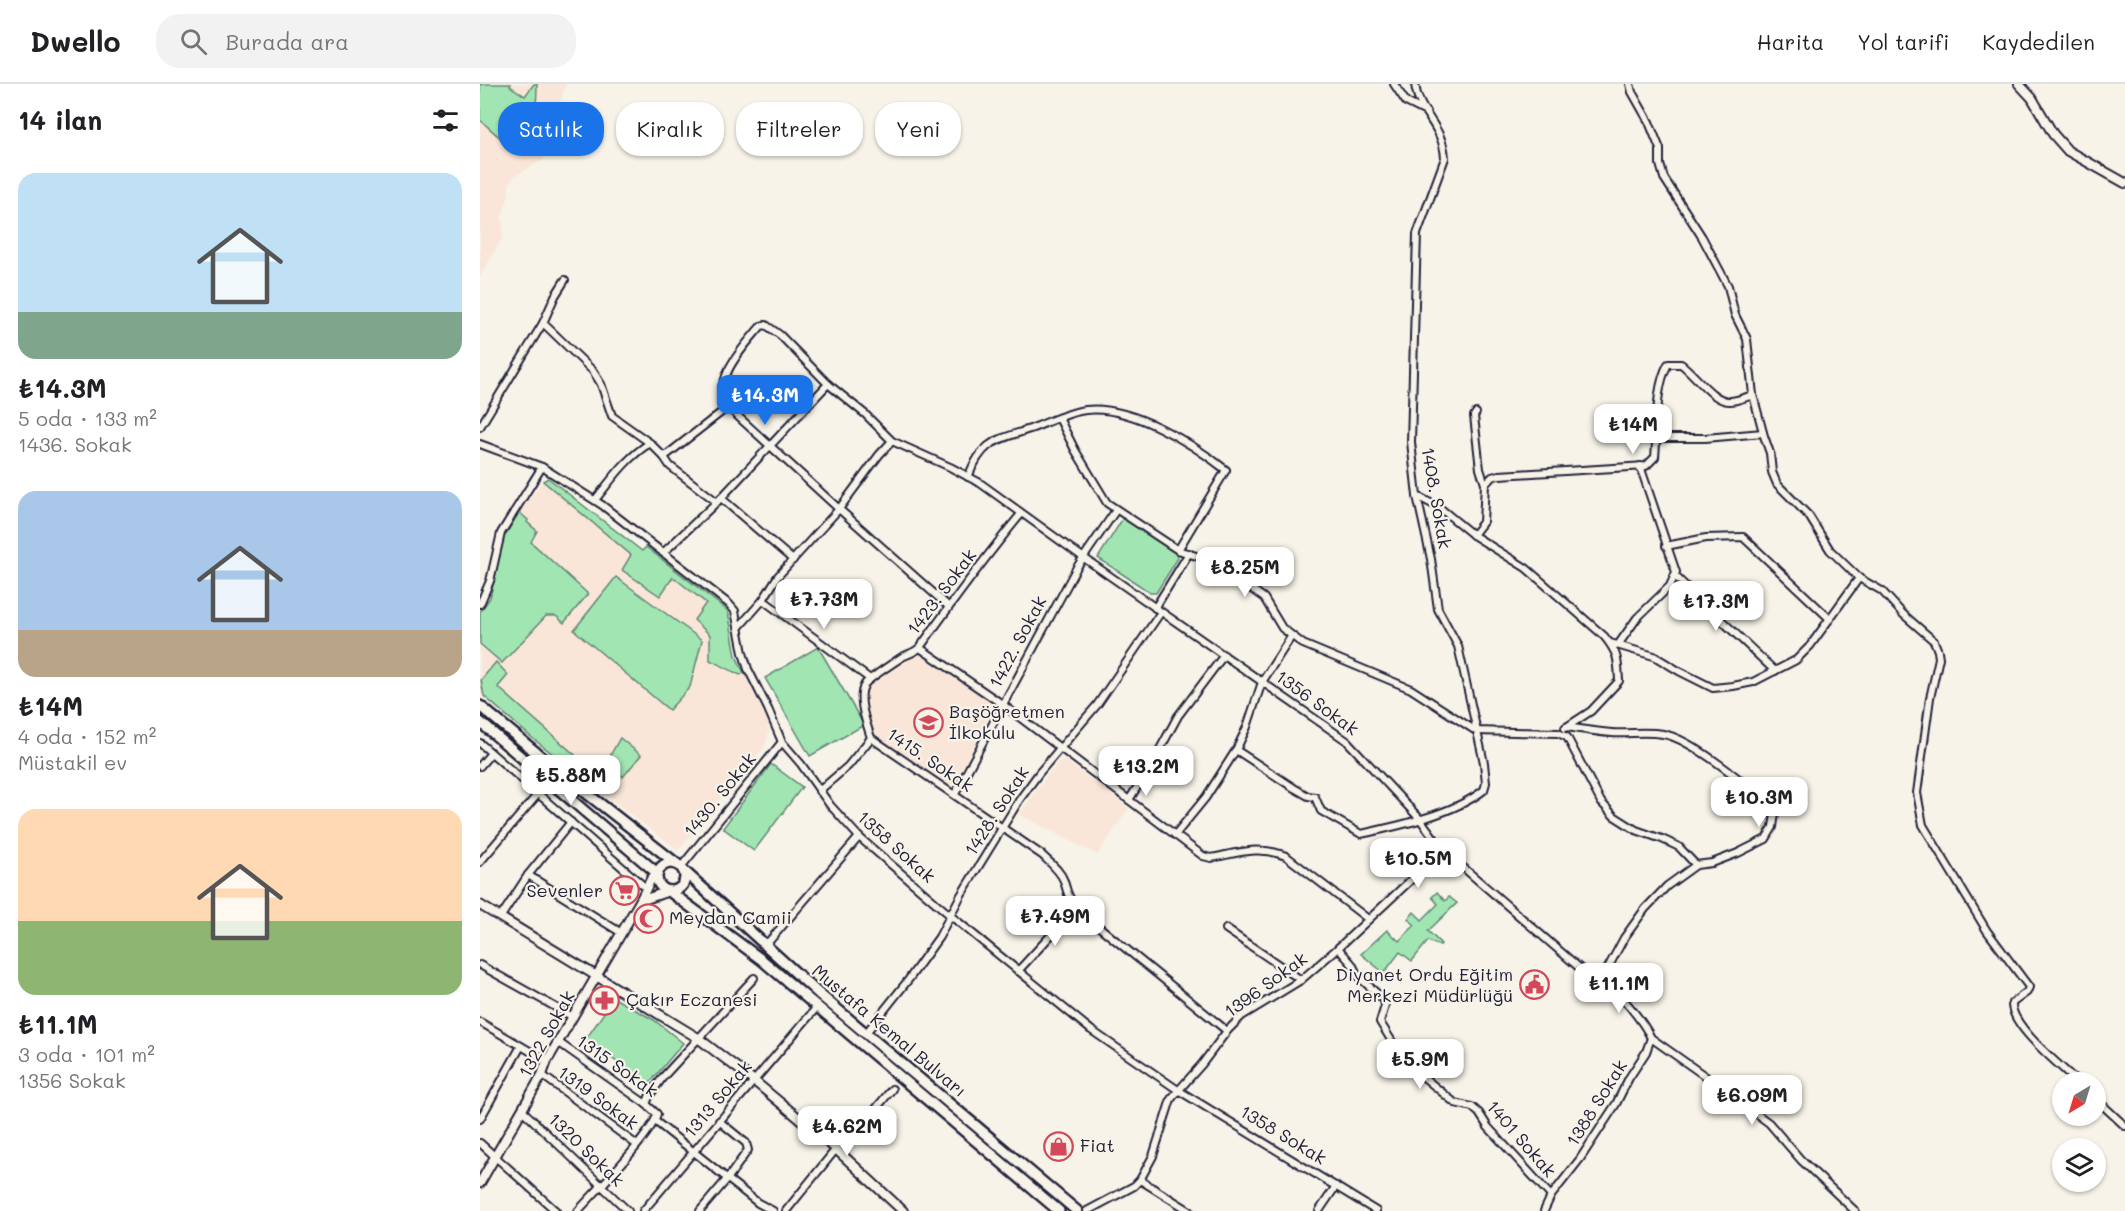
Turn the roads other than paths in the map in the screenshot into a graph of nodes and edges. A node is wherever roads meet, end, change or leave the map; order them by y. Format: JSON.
{"nodes":[{"id":1,"x":1394,"y":84,"type":"edge"},
{"id":2,"x":1415,"y":84,"type":"edge"},
{"id":3,"x":1630,"y":84,"type":"edge"},
{"id":4,"x":2019,"y":84,"type":"edge"},
{"id":5,"x":1426,"y":112,"type":"junction"},
{"id":6,"x":2125,"y":183,"type":"edge"},
{"id":7,"x":564,"y":280,"type":"dead end"},
{"id":8,"x":543,"y":323,"type":"junction"},
{"id":9,"x":828,"y":384,"type":"junction"},
{"id":10,"x":1753,"y":395,"type":"junction"},
{"id":11,"x":728,"y":407,"type":"junction"},
{"id":12,"x":1476,"y":413,"type":"dead end"},
{"id":13,"x":1059,"y":418,"type":"junction"},
{"id":14,"x":480,"y":427,"type":"edge"},
{"id":15,"x":1763,"y":434,"type":"junction"},
{"id":16,"x":1657,"y":438,"type":"junction"},
{"id":17,"x":892,"y":441,"type":"junction"},
{"id":18,"x":650,"y":443,"type":"junction"},
{"id":19,"x":480,"y":444,"type":"edge"},
{"id":20,"x":770,"y":447,"type":"junction"},
{"id":21,"x":664,"y":457,"type":"junction"},
{"id":22,"x":1640,"y":466,"type":"junction"},
{"id":23,"x":542,"y":467,"type":"junction"},
{"id":24,"x":968,"y":477,"type":"junction"},
{"id":25,"x":1485,"y":484,"type":"junction"},
{"id":26,"x":1417,"y":496,"type":"junction"},
{"id":27,"x":595,"y":500,"type":"junction"},
{"id":28,"x":719,"y":500,"type":"junction"},
{"id":29,"x":839,"y":509,"type":"junction"},
{"id":30,"x":1116,"y":510,"type":"junction"},
{"id":31,"x":1021,"y":514,"type":"junction"},
{"id":32,"x":1473,"y":535,"type":"junction"},
{"id":33,"x":1666,"y":546,"type":"junction"},
{"id":34,"x":1178,"y":550,"type":"junction"},
{"id":35,"x":663,"y":553,"type":"junction"},
{"id":36,"x":1189,"y":553,"type":"junction"},
{"id":37,"x":1084,"y":558,"type":"junction"},
{"id":38,"x":793,"y":560,"type":"junction"},
{"id":39,"x":1675,"y":576,"type":"junction"},
{"id":40,"x":1859,"y":578,"type":"junction"},
{"id":41,"x":484,"y":588,"type":"edge"},
{"id":42,"x":763,"y":600,"type":"junction"},
{"id":43,"x":480,"y":604,"type":"edge"},
{"id":44,"x":948,"y":606,"type":"junction"},
{"id":45,"x":1158,"y":610,"type":"junction"},
{"id":46,"x":1830,"y":619,"type":"junction"},
{"id":47,"x":739,"y":627,"type":"junction"},
{"id":48,"x":1291,"y":637,"type":"junction"},
{"id":49,"x":1609,"y":643,"type":"junction"},
{"id":50,"x":1618,"y":645,"type":"junction"},
{"id":51,"x":920,"y":648,"type":"junction"},
{"id":52,"x":1224,"y":656,"type":"junction"},
{"id":53,"x":1775,"y":671,"type":"junction"},
{"id":54,"x":870,"y":679,"type":"junction"},
{"id":55,"x":1262,"y":682,"type":"junction"},
{"id":56,"x":1002,"y":704,"type":"junction"},
{"id":57,"x":480,"y":706,"type":"edge"},
{"id":58,"x":480,"y":722,"type":"edge"},
{"id":59,"x":1566,"y":727,"type":"junction"},
{"id":60,"x":1476,"y":731,"type":"junction"},
{"id":61,"x":1558,"y":733,"type":"junction"},
{"id":62,"x":871,"y":738,"type":"junction"},
{"id":63,"x":782,"y":742,"type":"junction"},
{"id":64,"x":480,"y":743,"type":"edge"},
{"id":65,"x":1060,"y":750,"type":"junction"},
{"id":66,"x":1236,"y":750,"type":"junction"},
{"id":67,"x":491,"y":753,"type":"junction"},
{"id":68,"x":480,"y":766,"type":"edge"},
{"id":69,"x":549,"y":780,"type":"junction"},
{"id":70,"x":819,"y":791,"type":"junction"},
{"id":71,"x":538,"y":792,"type":"junction"},
{"id":72,"x":955,"y":794,"type":"junction"},
{"id":73,"x":1129,"y":800,"type":"junction"},
{"id":74,"x":1420,"y":819,"type":"junction"},
{"id":75,"x":571,"y":822,"type":"junction"},
{"id":76,"x":1001,"y":828,"type":"junction"},
{"id":77,"x":1175,"y":835,"type":"junction"},
{"id":78,"x":859,"y":837,"type":"junction"},
{"id":79,"x":1443,"y":850,"type":"junction"},
{"id":80,"x":480,"y":862,"type":"edge"},
{"id":81,"x":1696,"y":865,"type":"junction"},
{"id":82,"x":681,"y":867,"type":"junction"},
{"id":83,"x":657,"y":873,"type":"junction"},
{"id":84,"x":528,"y":875,"type":"junction"},
{"id":85,"x":646,"y":888,"type":"junction"},
{"id":86,"x":669,"y":891,"type":"junction"},
{"id":87,"x":640,"y":900,"type":"junction"},
{"id":88,"x":480,"y":905,"type":"edge"},
{"id":89,"x":1076,"y":908,"type":"junction"},
{"id":90,"x":951,"y":916,"type":"junction"},
{"id":91,"x":500,"y":918,"type":"junction"},
{"id":92,"x":1368,"y":919,"type":"junction"},
{"id":93,"x":1226,"y":928,"type":"dead end"},
{"id":94,"x":620,"y":932,"type":"junction"},
{"id":95,"x":765,"y":946,"type":"junction"},
{"id":96,"x":1338,"y":948,"type":"junction"},
{"id":97,"x":480,"y":964,"type":"edge"},
{"id":98,"x":1018,"y":971,"type":"junction"},
{"id":99,"x":595,"y":976,"type":"junction"},
{"id":100,"x":754,"y":978,"type":"dead end"},
{"id":101,"x":1602,"y":979,"type":"junction"},
{"id":102,"x":1300,"y":980,"type":"junction"},
{"id":103,"x":817,"y":1007,"type":"junction"},
{"id":104,"x":573,"y":1017,"type":"junction"},
{"id":105,"x":480,"y":1022,"type":"edge"},
{"id":106,"x":1227,"y":1031,"type":"junction"},
{"id":107,"x":866,"y":1033,"type":"junction"},
{"id":108,"x":698,"y":1038,"type":"junction"},
{"id":109,"x":1650,"y":1038,"type":"junction"},
{"id":110,"x":558,"y":1042,"type":"junction"},
{"id":111,"x":521,"y":1046,"type":"junction"},
{"id":112,"x":547,"y":1060,"type":"junction"},
{"id":113,"x":2067,"y":1072,"type":"edge"},
{"id":114,"x":542,"y":1075,"type":"junction"},
{"id":115,"x":753,"y":1080,"type":"junction"},
{"id":116,"x":892,"y":1089,"type":"dead end"},
{"id":117,"x":1178,"y":1090,"type":"junction"},
{"id":118,"x":646,"y":1104,"type":"junction"},
{"id":119,"x":2106,"y":1108,"type":"edge"},
{"id":120,"x":522,"y":1110,"type":"junction"},
{"id":121,"x":656,"y":1118,"type":"junction"},
{"id":122,"x":480,"y":1119,"type":"edge"},
{"id":123,"x":719,"y":1121,"type":"junction"},
{"id":124,"x":2125,"y":1126,"type":"edge"},
{"id":125,"x":480,"y":1143,"type":"edge"},
{"id":126,"x":637,"y":1145,"type":"junction"},
{"id":127,"x":837,"y":1149,"type":"junction"},
{"id":128,"x":693,"y":1151,"type":"junction"},
{"id":129,"x":495,"y":1156,"type":"junction"},
{"id":130,"x":728,"y":1178,"type":"junction"},
{"id":131,"x":1140,"y":1180,"type":"junction"},
{"id":132,"x":480,"y":1183,"type":"edge"},
{"id":133,"x":602,"y":1186,"type":"junction"},
{"id":134,"x":1336,"y":1186,"type":"junction"},
{"id":135,"x":1551,"y":1196,"type":"junction"},
{"id":136,"x":556,"y":1211,"type":"edge"},
{"id":137,"x":578,"y":1211,"type":"edge"},
{"id":138,"x":628,"y":1211,"type":"edge"},
{"id":139,"x":643,"y":1211,"type":"edge"},
{"id":140,"x":700,"y":1211,"type":"edge"},
{"id":141,"x":772,"y":1211,"type":"edge"},
{"id":142,"x":786,"y":1211,"type":"edge"},
{"id":143,"x":903,"y":1211,"type":"edge"},
{"id":144,"x":1059,"y":1211,"type":"edge"},
{"id":145,"x":1077,"y":1211,"type":"edge"},
{"id":146,"x":1087,"y":1211,"type":"edge"},
{"id":147,"x":1190,"y":1211,"type":"edge"},
{"id":148,"x":1319,"y":1211,"type":"edge"},
{"id":149,"x":1376,"y":1211,"type":"edge"},
{"id":150,"x":1544,"y":1211,"type":"edge"},
{"id":151,"x":1855,"y":1211,"type":"edge"}],
"edges":[{"from":1,"to":5,"type":"street"},
{"from":2,"to":5,"type":"street","name":"1408. Sokak"},
{"from":3,"to":10,"type":"street"},
{"from":4,"to":6,"type":"street"},
{"from":5,"to":26,"type":"street","name":"1408. Sokak"},
{"from":7,"to":8,"type":"street"},
{"from":8,"to":14,"type":"street"},
{"from":8,"to":18,"type":"street"},
{"from":9,"to":11,"type":"street","name":"1356 Sokak"},
{"from":9,"to":17,"type":"street","name":"1356 Sokak"},
{"from":9,"to":20,"type":"street"},
{"from":10,"to":15,"type":"street"},
{"from":10,"to":16,"type":"street"},
{"from":11,"to":20,"type":"street"},
{"from":11,"to":21,"type":"street"},
{"from":12,"to":25,"type":"street"},
{"from":13,"to":24,"type":"street"},
{"from":13,"to":30,"type":"street"},
{"from":13,"to":34,"type":"street"},
{"from":15,"to":16,"type":"street"},
{"from":15,"to":40,"type":"street"},
{"from":16,"to":22,"type":"street"},
{"from":17,"to":24,"type":"street","name":"1356 Sokak"},
{"from":17,"to":29,"type":"street"},
{"from":18,"to":21,"type":"street"},
{"from":18,"to":27,"type":"street"},
{"from":19,"to":23,"type":"street","name":"1358 Sokak"},
{"from":20,"to":28,"type":"street"},
{"from":20,"to":29,"type":"street"},
{"from":21,"to":28,"type":"street"},
{"from":22,"to":25,"type":"street"},
{"from":22,"to":33,"type":"street"},
{"from":23,"to":27,"type":"street","name":"1358 Sokak"},
{"from":23,"to":41,"type":"street"},
{"from":24,"to":31,"type":"street","name":"1356 Sokak"},
{"from":25,"to":32,"type":"street"},
{"from":26,"to":32,"type":"street"},
{"from":26,"to":60,"type":"street","name":"1408. Sokak"},
{"from":27,"to":35,"type":"street","name":"1358 Sokak"},
{"from":28,"to":35,"type":"street"},
{"from":28,"to":38,"type":"street"},
{"from":29,"to":38,"type":"street"},
{"from":29,"to":44,"type":"street"},
{"from":30,"to":34,"type":"street"},
{"from":30,"to":37,"type":"street","name":"1422. Sokak"},
{"from":31,"to":37,"type":"street","name":"1356 Sokak"},
{"from":31,"to":44,"type":"street","name":"1423. Sokak"},
{"from":32,"to":49,"type":"street"},
{"from":33,"to":39,"type":"street"},
{"from":33,"to":46,"type":"street"},
{"from":34,"to":36,"type":"street"},
{"from":35,"to":47,"type":"street","name":"1358 Sokak"},
{"from":36,"to":45,"type":"street","name":"1428. Sokak"},
{"from":36,"to":48,"type":"street"},
{"from":37,"to":45,"type":"street","name":"1356 Sokak"},
{"from":37,"to":56,"type":"street","name":"1422. Sokak"},
{"from":38,"to":42,"type":"street"},
{"from":39,"to":50,"type":"street"},
{"from":39,"to":53,"type":"street"},
{"from":40,"to":46,"type":"street"},
{"from":40,"to":113,"type":"street"},
{"from":41,"to":43,"type":"street"},
{"from":42,"to":47,"type":"street"},
{"from":42,"to":54,"type":"street"},
{"from":44,"to":51,"type":"street","name":"1423. Sokak"},
{"from":45,"to":52,"type":"street","name":"1356 Sokak"},
{"from":45,"to":65,"type":"street","name":"1428. Sokak"},
{"from":46,"to":53,"type":"street"},
{"from":47,"to":63,"type":"street","name":"1358 Sokak"},
{"from":48,"to":55,"type":"street"},
{"from":48,"to":60,"type":"street"},
{"from":49,"to":50,"type":"street"},
{"from":49,"to":59,"type":"street"},
{"from":50,"to":53,"type":"street"},
{"from":51,"to":54,"type":"street","name":"1423. Sokak"},
{"from":51,"to":56,"type":"street"},
{"from":52,"to":55,"type":"street","name":"1356 Sokak"},
{"from":52,"to":73,"type":"street"},
{"from":54,"to":62,"type":"street"},
{"from":55,"to":66,"type":"street"},
{"from":55,"to":74,"type":"street","name":"1356 Sokak"},
{"from":56,"to":65,"type":"street"},
{"from":56,"to":72,"type":"street","name":"1422. Sokak"},
{"from":57,"to":82,"type":"highway","name":"Mustafa Kemal Bulvarı"},
{"from":58,"to":69,"type":"highway"},
{"from":59,"to":61,"type":"street"},
{"from":59,"to":81,"type":"street"},
{"from":60,"to":61,"type":"street"},
{"from":60,"to":74,"type":"street","name":"1408. Sokak"},
{"from":61,"to":81,"type":"street"},
{"from":62,"to":70,"type":"street"},
{"from":62,"to":72,"type":"street","name":"1415. Sokak"},
{"from":63,"to":70,"type":"street","name":"1358 Sokak"},
{"from":63,"to":82,"type":"street","name":"1430. Sokak"},
{"from":64,"to":67,"type":"street"},
{"from":65,"to":73,"type":"street"},
{"from":65,"to":76,"type":"street","name":"1428. Sokak"},
{"from":66,"to":74,"type":"street","name":"1408. Sokak"},
{"from":66,"to":77,"type":"street"},
{"from":67,"to":68,"type":"street"},
{"from":67,"to":71,"type":"street"},
{"from":69,"to":71,"type":"street"},
{"from":69,"to":83,"type":"highway"},
{"from":70,"to":78,"type":"street","name":"1358 Sokak"},
{"from":71,"to":75,"type":"street"},
{"from":71,"to":80,"type":"street"},
{"from":72,"to":76,"type":"street","name":"1415. Sokak"},
{"from":73,"to":77,"type":"street"},
{"from":74,"to":79,"type":"street","name":"1356 Sokak"},
{"from":75,"to":84,"type":"street"},
{"from":75,"to":85,"type":"street"},
{"from":76,"to":89,"type":"street","name":"1415. Sokak"},
{"from":76,"to":90,"type":"street","name":"1428. Sokak"},
{"from":77,"to":92,"type":"street"},
{"from":78,"to":90,"type":"street","name":"1358 Sokak"},
{"from":78,"to":95,"type":"street"},
{"from":79,"to":92,"type":"street","name":"1396 Sokak"},
{"from":79,"to":101,"type":"street","name":"1356 Sokak"},
{"from":81,"to":101,"type":"street"},
{"from":82,"to":83,"type":"highway"},
{"from":82,"to":86,"type":"highway"},
{"from":82,"to":95,"type":"highway","name":"Mustafa Kemal Bulvarı"},
{"from":83,"to":85,"type":"street","name":"1322 Sokak"},
{"from":83,"to":86,"type":"highway"},
{"from":84,"to":91,"type":"street"},
{"from":84,"to":94,"type":"street"},
{"from":85,"to":87,"type":"street","name":"1322 Sokak"},
{"from":86,"to":87,"type":"street"},
{"from":86,"to":103,"type":"highway","name":"Mustafa Kemal Bulvarı"},
{"from":87,"to":94,"type":"street","name":"1322 Sokak"},
{"from":88,"to":91,"type":"street"},
{"from":89,"to":98,"type":"street"},
{"from":89,"to":106,"type":"street"},
{"from":90,"to":98,"type":"street","name":"1358 Sokak"},
{"from":90,"to":107,"type":"street","name":"1428. Sokak"},
{"from":91,"to":99,"type":"street"},
{"from":92,"to":96,"type":"street","name":"1396 Sokak"},
{"from":93,"to":102,"type":"street"},
{"from":94,"to":99,"type":"street","name":"1322 Sokak"},
{"from":95,"to":107,"type":"highway","name":"Mustafa Kemal Bulvarı"},
{"from":96,"to":102,"type":"street","name":"1396 Sokak"},
{"from":96,"to":135,"type":"street","name":"1401 Sokak"},
{"from":97,"to":104,"type":"street"},
{"from":98,"to":117,"type":"street","name":"1358 Sokak"},
{"from":99,"to":104,"type":"street","name":"1322 Sokak"},
{"from":99,"to":108,"type":"street"},
{"from":100,"to":108,"type":"street"},
{"from":101,"to":109,"type":"street","name":"1356 Sokak"},
{"from":102,"to":106,"type":"street","name":"1396 Sokak"},
{"from":103,"to":115,"type":"street","name":"1313 Sokak"},
{"from":103,"to":144,"type":"highway","name":"Mustafa Kemal Bulvarı"},
{"from":104,"to":110,"type":"street","name":"1322 Sokak"},
{"from":105,"to":111,"type":"street"},
{"from":106,"to":117,"type":"street","name":"1396 Sokak"},
{"from":107,"to":145,"type":"highway","name":"Mustafa Kemal Bulvarı"},
{"from":108,"to":115,"type":"street"},
{"from":108,"to":118,"type":"street"},
{"from":109,"to":135,"type":"street","name":"1388 Sokak"},
{"from":109,"to":151,"type":"street","name":"1356 Sokak"},
{"from":110,"to":112,"type":"street","name":"1322 Sokak"},
{"from":110,"to":118,"type":"street","name":"1315 Sokak"},
{"from":111,"to":112,"type":"street"},
{"from":111,"to":122,"type":"street"},
{"from":112,"to":114,"type":"street","name":"1322 Sokak"},
{"from":114,"to":120,"type":"street","name":"1322 Sokak"},
{"from":114,"to":126,"type":"street","name":"1319 Sokak"},
{"from":115,"to":123,"type":"street","name":"1313 Sokak"},
{"from":115,"to":127,"type":"street"},
{"from":116,"to":127,"type":"street"},
{"from":117,"to":131,"type":"street","name":"1396 Sokak"},
{"from":117,"to":134,"type":"street","name":"1358 Sokak"},
{"from":118,"to":121,"type":"street","name":"1315 Sokak"},
{"from":119,"to":124,"type":"street"},
{"from":120,"to":129,"type":"street","name":"1322 Sokak"},
{"from":120,"to":133,"type":"street","name":"1320 Sokak"},
{"from":121,"to":126,"type":"street"},
{"from":121,"to":128,"type":"street","name":"1315 Sokak"},
{"from":123,"to":128,"type":"street","name":"1313 Sokak"},
{"from":123,"to":130,"type":"street"},
{"from":125,"to":129,"type":"street"},
{"from":126,"to":133,"type":"street"},
{"from":127,"to":142,"type":"street"},
{"from":127,"to":143,"type":"street"},
{"from":128,"to":130,"type":"street","name":"1315 Sokak"},
{"from":128,"to":139,"type":"street","name":"1313 Sokak"},
{"from":129,"to":132,"type":"street","name":"1322 Sokak"},
{"from":129,"to":136,"type":"street"},
{"from":130,"to":140,"type":"street"},
{"from":130,"to":141,"type":"street","name":"1315 Sokak"},
{"from":131,"to":146,"type":"street","name":"1396 Sokak"},
{"from":131,"to":147,"type":"street"},
{"from":133,"to":137,"type":"street"},
{"from":133,"to":138,"type":"street","name":"1320 Sokak"},
{"from":134,"to":148,"type":"street"},
{"from":134,"to":149,"type":"street","name":"1358 Sokak"},
{"from":135,"to":150,"type":"street","name":"1388 Sokak"}]}
